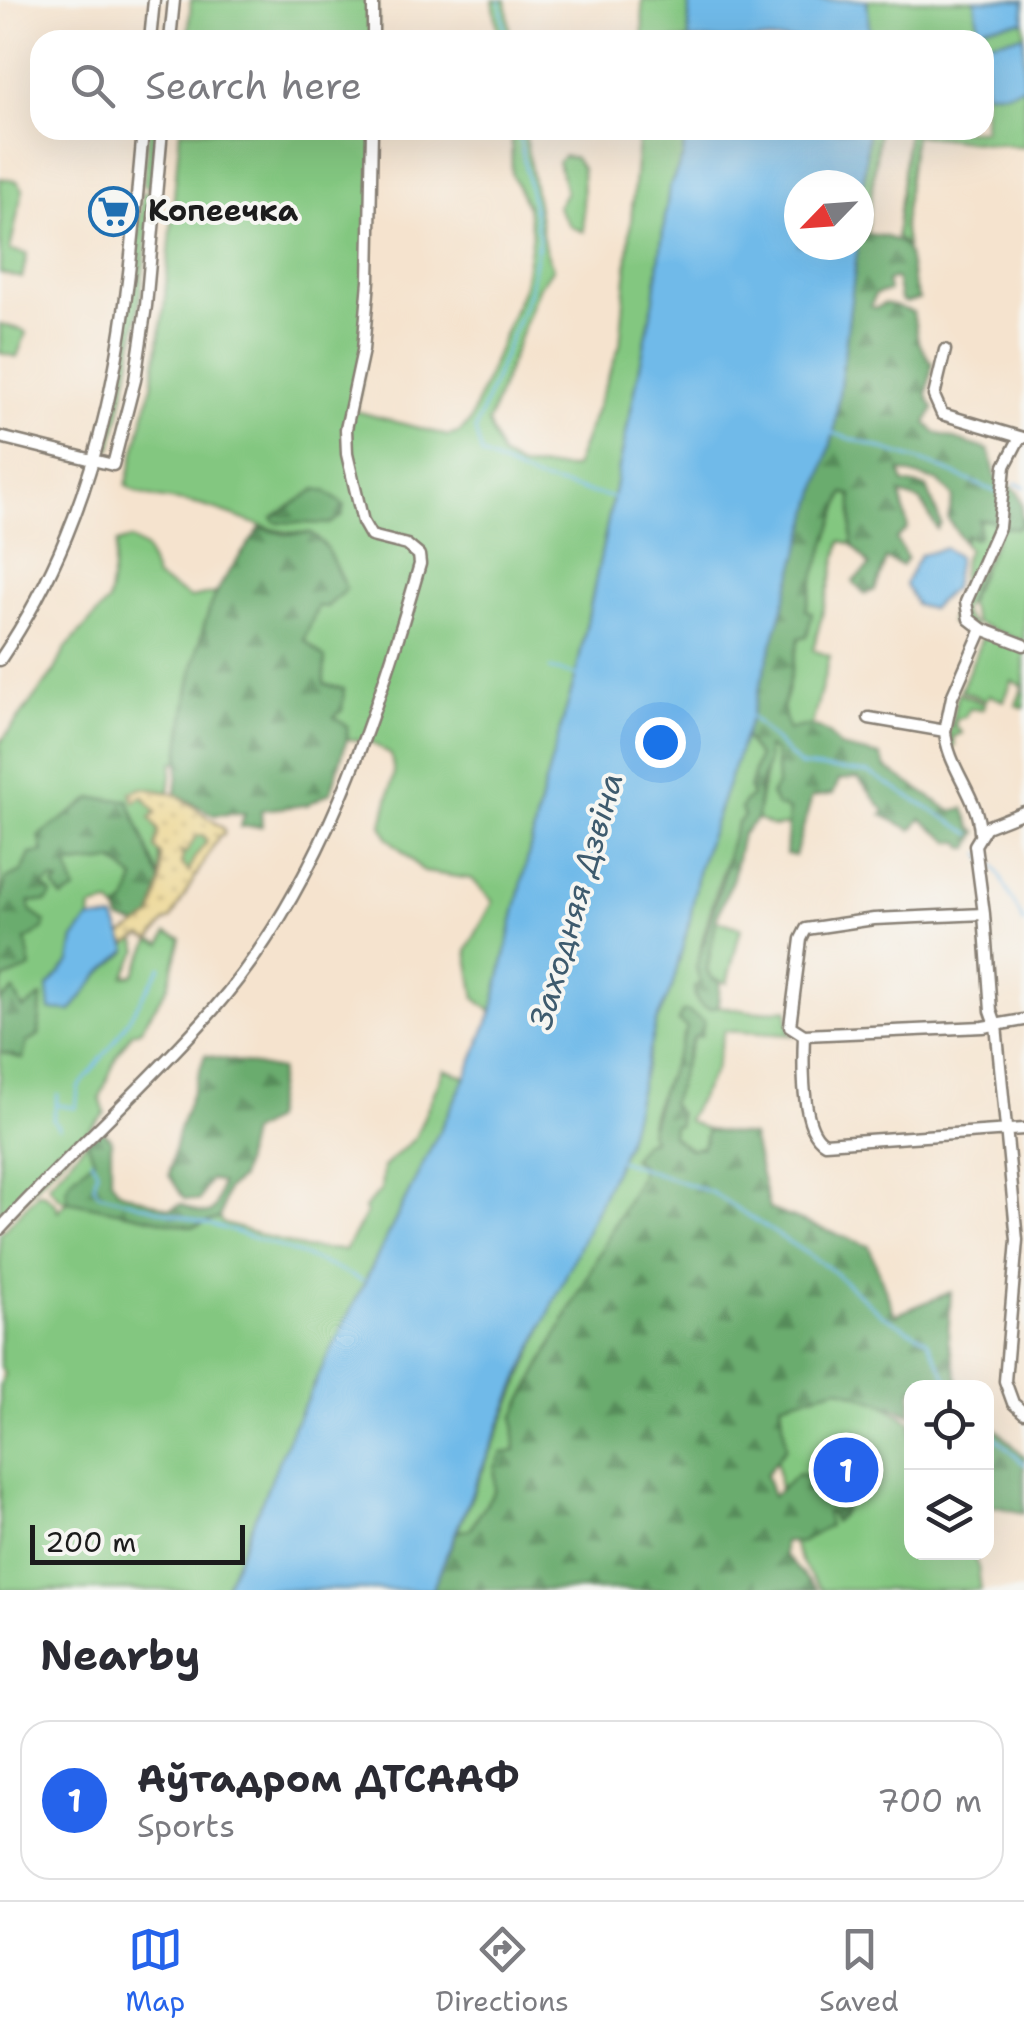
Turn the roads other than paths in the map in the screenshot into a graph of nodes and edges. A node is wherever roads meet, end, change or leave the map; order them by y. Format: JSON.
{"nodes":[{"id":1,"x":154,"y":0,"type":"edge"},
{"id":2,"x":174,"y":0,"type":"edge"},
{"id":3,"x":373,"y":0,"type":"edge"},
{"id":4,"x":151,"y":30,"type":"edge"},
{"id":5,"x":171,"y":30,"type":"edge"},
{"id":6,"x":373,"y":30,"type":"edge"},
{"id":7,"x":142,"y":140,"type":"edge"},
{"id":8,"x":161,"y":140,"type":"edge"},
{"id":9,"x":372,"y":140,"type":"edge"},
{"id":10,"x":946,"y":350,"type":"dead end"},
{"id":11,"x":0,"y":437,"type":"edge"},
{"id":12,"x":1022,"y":438,"type":"edge"},
{"id":13,"x":94,"y":461,"type":"junction"},
{"id":14,"x":982,"y":628,"type":"junction"},
{"id":15,"x":1024,"y":644,"type":"edge"},
{"id":16,"x":0,"y":660,"type":"edge"},
{"id":17,"x":869,"y":718,"type":"dead end"},
{"id":18,"x":945,"y":730,"type":"junction"},
{"id":19,"x":1024,"y":812,"type":"edge"},
{"id":20,"x":980,"y":833,"type":"junction"},
{"id":21,"x":984,"y":914,"type":"junction"},
{"id":22,"x":1024,"y":1020,"type":"edge"},
{"id":23,"x":996,"y":1025,"type":"junction"},
{"id":24,"x":804,"y":1036,"type":"junction"},
{"id":25,"x":1024,"y":1128,"type":"edge"},
{"id":26,"x":1005,"y":1129,"type":"junction"},
{"id":27,"x":0,"y":1229,"type":"edge"},
{"id":28,"x":1024,"y":1413,"type":"edge"}],
"edges":[{"from":1,"to":4,"type":"street"},
{"from":2,"to":5,"type":"street"},
{"from":3,"to":6,"type":"street"},
{"from":7,"to":13,"type":"street"},
{"from":8,"to":13,"type":"street"},
{"from":9,"to":27,"type":"street"},
{"from":10,"to":12,"type":"street"},
{"from":11,"to":13,"type":"street"},
{"from":12,"to":14,"type":"street"},
{"from":13,"to":16,"type":"street"},
{"from":14,"to":15,"type":"street"},
{"from":14,"to":18,"type":"street"},
{"from":17,"to":18,"type":"street"},
{"from":18,"to":20,"type":"street"},
{"from":19,"to":20,"type":"street"},
{"from":20,"to":21,"type":"street"},
{"from":21,"to":23,"type":"street"},
{"from":21,"to":24,"type":"street"},
{"from":22,"to":23,"type":"street"},
{"from":23,"to":24,"type":"street"},
{"from":23,"to":26,"type":"street"},
{"from":24,"to":26,"type":"street"},
{"from":25,"to":26,"type":"street"},
{"from":26,"to":28,"type":"street"}]}
